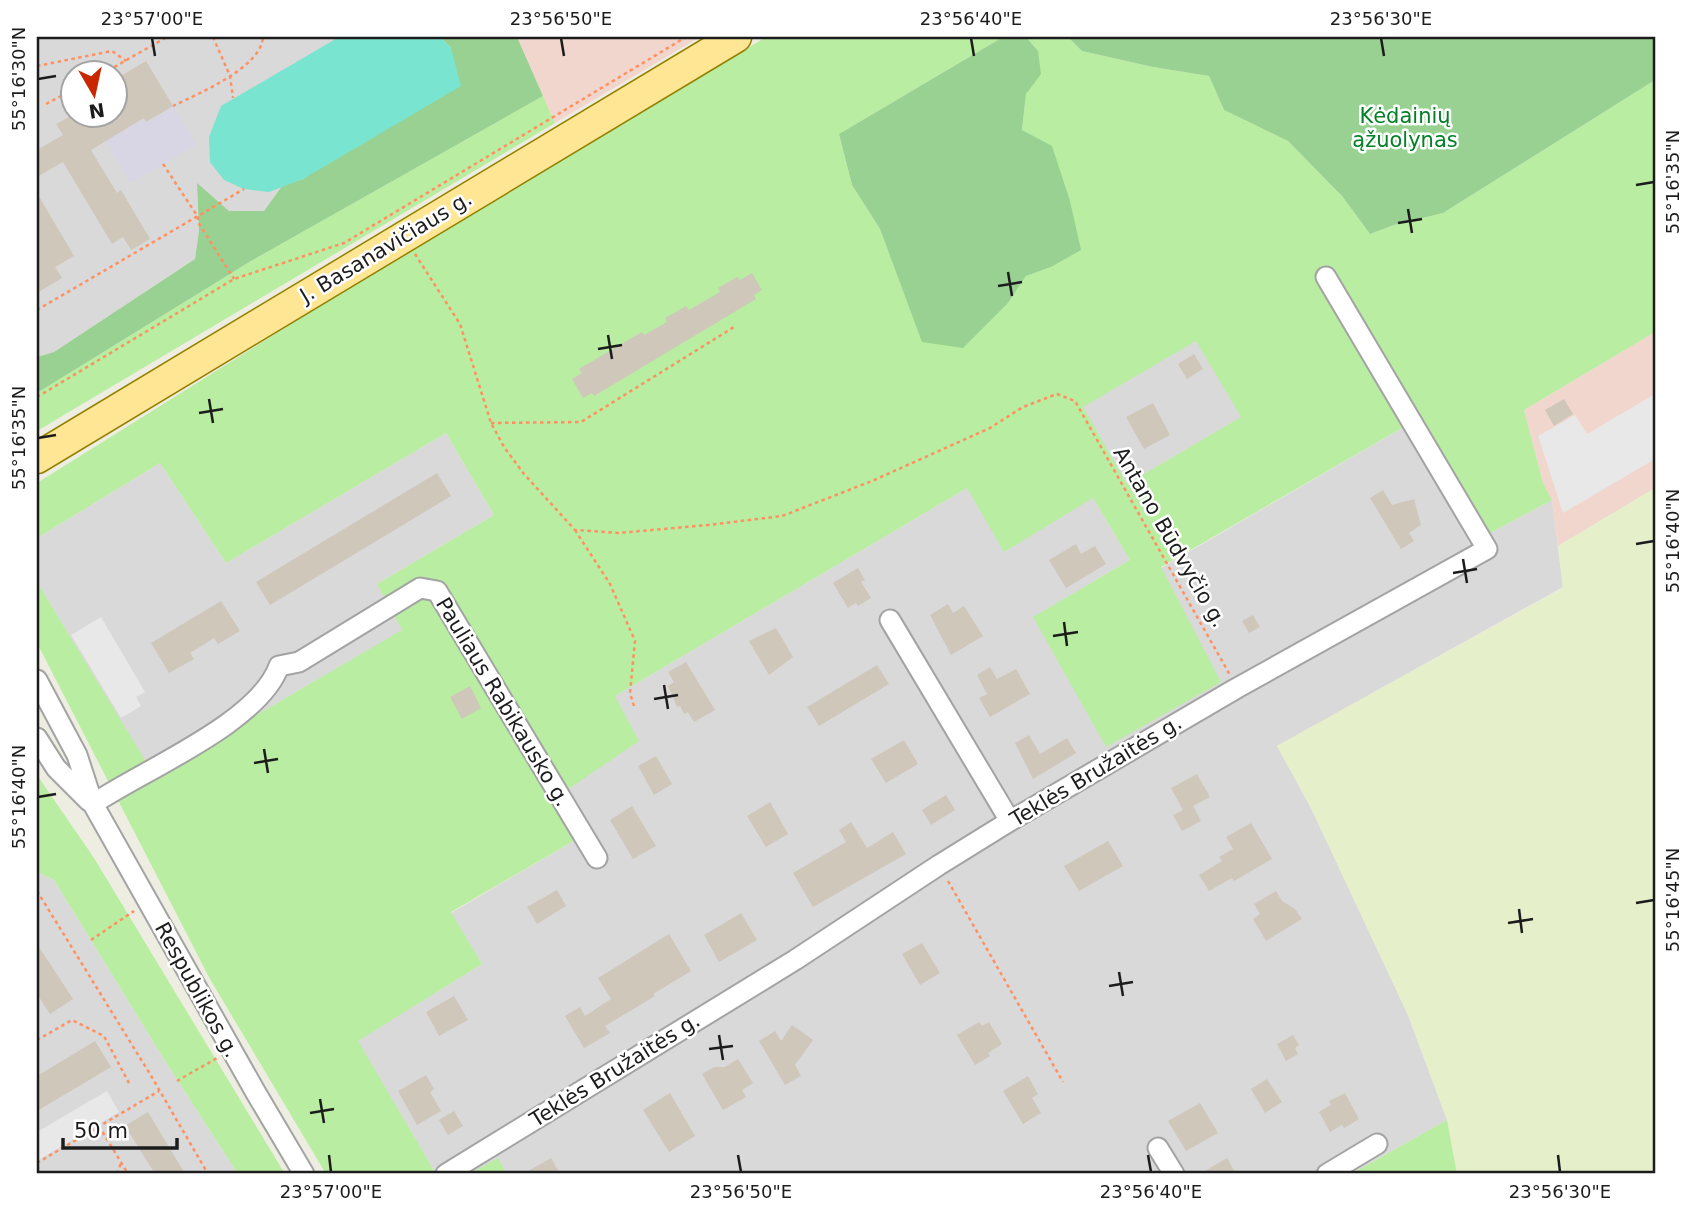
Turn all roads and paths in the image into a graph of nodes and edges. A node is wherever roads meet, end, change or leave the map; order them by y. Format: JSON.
{"nodes":[{"id":1,"x":167,"y":37,"type":"edge"},
{"id":2,"x":213,"y":37,"type":"edge"},
{"id":3,"x":263,"y":37,"type":"edge"},
{"id":4,"x":687,"y":37,"type":"edge"},
{"id":5,"x":736,"y":37,"type":"edge"},
{"id":6,"x":67,"y":60,"type":"edge"},
{"id":7,"x":125,"y":60,"type":"edge"},
{"id":8,"x":128,"y":60,"type":"edge"},
{"id":9,"x":60,"y":61,"type":"edge"},
{"id":10,"x":37,"y":66,"type":"edge"},
{"id":11,"x":230,"y":76,"type":"junction"},
{"id":12,"x":60,"y":96,"type":"edge"},
{"id":13,"x":233,"y":98,"type":"dead end"},
{"id":14,"x":46,"y":104,"type":"dead end"},
{"id":15,"x":173,"y":106,"type":"dead end"},
{"id":16,"x":163,"y":164,"type":"dead end"},
{"id":17,"x":244,"y":189,"type":"dead end"},
{"id":18,"x":198,"y":217,"type":"junction"},
{"id":19,"x":404,"y":237,"type":"junction"},
{"id":20,"x":1326,"y":277,"type":"dead end"},
{"id":21,"x":234,"y":279,"type":"junction"},
{"id":22,"x":37,"y":310,"type":"edge"},
{"id":23,"x":734,"y":327,"type":"dead end"},
{"id":24,"x":37,"y":397,"type":"edge"},
{"id":25,"x":491,"y":423,"type":"junction"},
{"id":26,"x":37,"y":458,"type":"edge"},
{"id":27,"x":575,"y":530,"type":"junction"},
{"id":28,"x":890,"y":620,"type":"dead end"},
{"id":29,"x":37,"y":680,"type":"edge"},
{"id":30,"x":1237,"y":688,"type":"junction"},
{"id":31,"x":635,"y":706,"type":"dead end"},
{"id":32,"x":37,"y":738,"type":"edge"},
{"id":33,"x":93,"y":804,"type":"junction"},
{"id":34,"x":1010,"y":821,"type":"junction"},
{"id":35,"x":597,"y":858,"type":"dead end"},
{"id":36,"x":939,"y":865,"type":"junction"},
{"id":37,"x":37,"y":891,"type":"edge"},
{"id":38,"x":148,"y":902,"type":"junction"},
{"id":39,"x":91,"y":940,"type":"dead end"},
{"id":40,"x":37,"y":1040,"type":"edge"},
{"id":41,"x":232,"y":1050,"type":"junction"},
{"id":42,"x":177,"y":1081,"type":"dead end"},
{"id":43,"x":1063,"y":1082,"type":"dead end"},
{"id":44,"x":130,"y":1085,"type":"dead end"},
{"id":45,"x":159,"y":1091,"type":"junction"},
{"id":46,"x":99,"y":1126,"type":"junction"},
{"id":47,"x":1377,"y":1144,"type":"dead end"},
{"id":48,"x":1158,"y":1148,"type":"dead end"},
{"id":49,"x":121,"y":1163,"type":"junction"},
{"id":50,"x":37,"y":1164,"type":"edge"},
{"id":51,"x":43,"y":1174,"type":"edge"},
{"id":52,"x":117,"y":1174,"type":"edge"},
{"id":53,"x":128,"y":1174,"type":"edge"},
{"id":54,"x":208,"y":1174,"type":"edge"},
{"id":55,"x":304,"y":1174,"type":"edge"},
{"id":56,"x":446,"y":1174,"type":"edge"},
{"id":57,"x":1174,"y":1174,"type":"edge"},
{"id":58,"x":1327,"y":1174,"type":"edge"}],
"edges":[{"from":1,"to":8,"type":"path"},
{"from":2,"to":11,"type":"path"},
{"from":3,"to":11,"type":"path"},
{"from":4,"to":21,"type":"path"},
{"from":5,"to":19,"type":"main road","name":"J. Basanavičiaus g."},
{"from":6,"to":7,"type":"path"},
{"from":9,"to":10,"type":"path"},
{"from":11,"to":13,"type":"path"},
{"from":11,"to":15,"type":"path"},
{"from":12,"to":14,"type":"path"},
{"from":16,"to":18,"type":"path"},
{"from":17,"to":18,"type":"path"},
{"from":18,"to":21,"type":"path"},
{"from":18,"to":22,"type":"path"},
{"from":19,"to":25,"type":"path"},
{"from":19,"to":26,"type":"main road","name":"J. Basanavičiaus g."},
{"from":20,"to":30,"type":"street","name":"Teklės Bružaitės g."},
{"from":21,"to":24,"type":"path"},
{"from":23,"to":25,"type":"path"},
{"from":25,"to":27,"type":"path"},
{"from":27,"to":30,"type":"path","name":"Antano Būdvyčio g."},
{"from":27,"to":31,"type":"path"},
{"from":28,"to":34,"type":"street"},
{"from":29,"to":33,"type":"street","name":"Respublikos g."},
{"from":30,"to":34,"type":"street","name":"Teklės Bružaitės g."},
{"from":32,"to":33,"type":"street","name":"Respublikos g."},
{"from":33,"to":35,"type":"street","name":"Pauliaus Rabikausko g."},
{"from":33,"to":38,"type":"street","name":"Respublikos g."},
{"from":34,"to":36,"type":"street","name":"Teklės Bružaitės g."},
{"from":36,"to":43,"type":"path"},
{"from":36,"to":56,"type":"street","name":"Teklės Bružaitės g."},
{"from":37,"to":45,"type":"path"},
{"from":38,"to":39,"type":"path"},
{"from":38,"to":41,"type":"street","name":"Respublikos g."},
{"from":40,"to":44,"type":"path"},
{"from":41,"to":42,"type":"path"},
{"from":41,"to":55,"type":"street","name":"Respublikos g."},
{"from":45,"to":46,"type":"path"},
{"from":45,"to":54,"type":"path"},
{"from":46,"to":49,"type":"path"},
{"from":46,"to":50,"type":"path"},
{"from":47,"to":58,"type":"street"},
{"from":48,"to":57,"type":"street"},
{"from":49,"to":52,"type":"path"},
{"from":49,"to":53,"type":"path"},
{"from":50,"to":51,"type":"path"}]}
